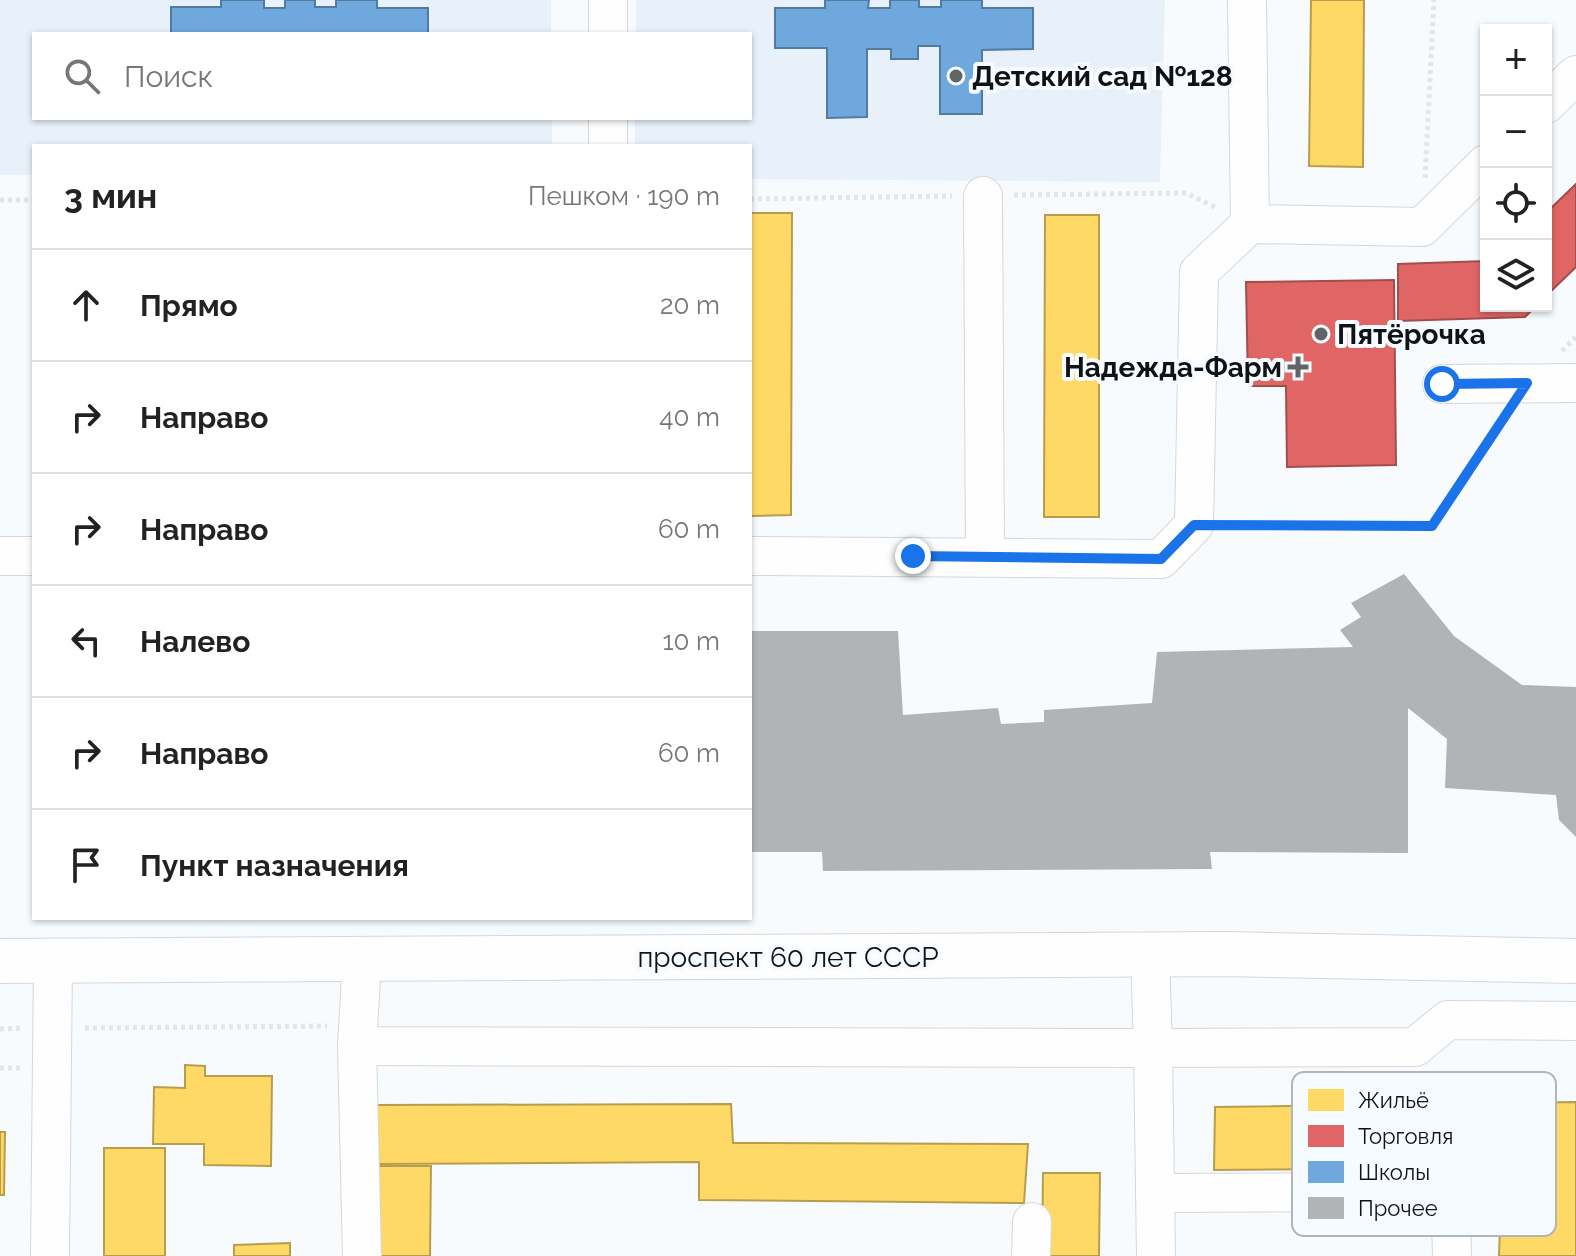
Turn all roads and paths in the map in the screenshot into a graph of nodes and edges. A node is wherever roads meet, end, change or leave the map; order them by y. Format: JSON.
{"nodes":[{"id":1,"x":608,"y":0,"type":"edge"},
{"id":2,"x":1247,"y":0,"type":"edge"},
{"id":3,"x":1434,"y":0,"type":"edge"},
{"id":4,"x":608,"y":32,"type":"edge"},
{"id":5,"x":1576,"y":75,"type":"edge"},
{"id":6,"x":1552,"y":98,"type":"edge"},
{"id":7,"x":608,"y":120,"type":"edge"},
{"id":8,"x":608,"y":144,"type":"edge"},
{"id":9,"x":1482,"y":168,"type":"edge"},
{"id":10,"x":983,"y":196,"type":"dead end"},
{"id":11,"x":0,"y":200,"type":"edge"},
{"id":12,"x":32,"y":200,"type":"edge"},
{"id":13,"x":1250,"y":224,"type":"junction"},
{"id":14,"x":1422,"y":227,"type":"junction"},
{"id":15,"x":1576,"y":337,"type":"edge"},
{"id":16,"x":1527,"y":383,"type":"junction"},
{"id":17,"x":1576,"y":383,"type":"edge"},
{"id":18,"x":1442,"y":384,"type":"dead end"},
{"id":19,"x":1194,"y":525,"type":"junction"},
{"id":20,"x":0,"y":556,"type":"edge"},
{"id":21,"x":32,"y":556,"type":"edge"},
{"id":22,"x":752,"y":556,"type":"edge"},
{"id":23,"x":985,"y":557,"type":"junction"},
{"id":24,"x":1150,"y":954,"type":"junction"},
{"id":25,"x":362,"y":959,"type":"junction"},
{"id":26,"x":0,"y":961,"type":"edge"},
{"id":27,"x":53,"y":961,"type":"junction"},
{"id":28,"x":1576,"y":961,"type":"edge"},
{"id":29,"x":1576,"y":1021,"type":"edge"},
{"id":30,"x":357,"y":1046,"type":"junction"},
{"id":31,"x":1153,"y":1048,"type":"junction"},
{"id":32,"x":1292,"y":1192,"type":"edge"},
{"id":33,"x":1155,"y":1193,"type":"junction"},
{"id":34,"x":1452,"y":1236,"type":"edge"},
{"id":35,"x":50,"y":1256,"type":"edge"},
{"id":36,"x":362,"y":1256,"type":"edge"},
{"id":37,"x":1156,"y":1256,"type":"edge"},
{"id":38,"x":1452,"y":1256,"type":"edge"}],
"edges":[{"from":1,"to":4,"type":"lane"},
{"from":2,"to":13,"type":"lane"},
{"from":3,"to":14,"type":"path"},
{"from":5,"to":6,"type":"lane"},
{"from":7,"to":8,"type":"lane"},
{"from":9,"to":14,"type":"lane"},
{"from":10,"to":23,"type":"lane"},
{"from":11,"to":12,"type":"path"},
{"from":13,"to":14,"type":"lane"},
{"from":13,"to":19,"type":"lane"},
{"from":15,"to":16,"type":"path"},
{"from":16,"to":17,"type":"lane"},
{"from":16,"to":18,"type":"lane"},
{"from":16,"to":19,"type":"path"},
{"from":19,"to":23,"type":"lane"},
{"from":20,"to":21,"type":"lane"},
{"from":22,"to":23,"type":"lane"},
{"from":24,"to":25,"type":"main road","name":"проспект 60 лет СССР"},
{"from":24,"to":28,"type":"main road","name":"проспект 60 лет СССР"},
{"from":24,"to":31,"type":"lane"},
{"from":25,"to":27,"type":"main road","name":"проспект 60 лет СССР"},
{"from":25,"to":30,"type":"lane"},
{"from":26,"to":27,"type":"main road","name":"проспект 60 лет СССР"},
{"from":27,"to":35,"type":"lane"},
{"from":29,"to":31,"type":"lane"},
{"from":30,"to":31,"type":"lane"},
{"from":30,"to":36,"type":"lane"},
{"from":31,"to":33,"type":"lane"},
{"from":32,"to":33,"type":"lane"},
{"from":33,"to":37,"type":"lane"},
{"from":34,"to":38,"type":"lane"}]}
